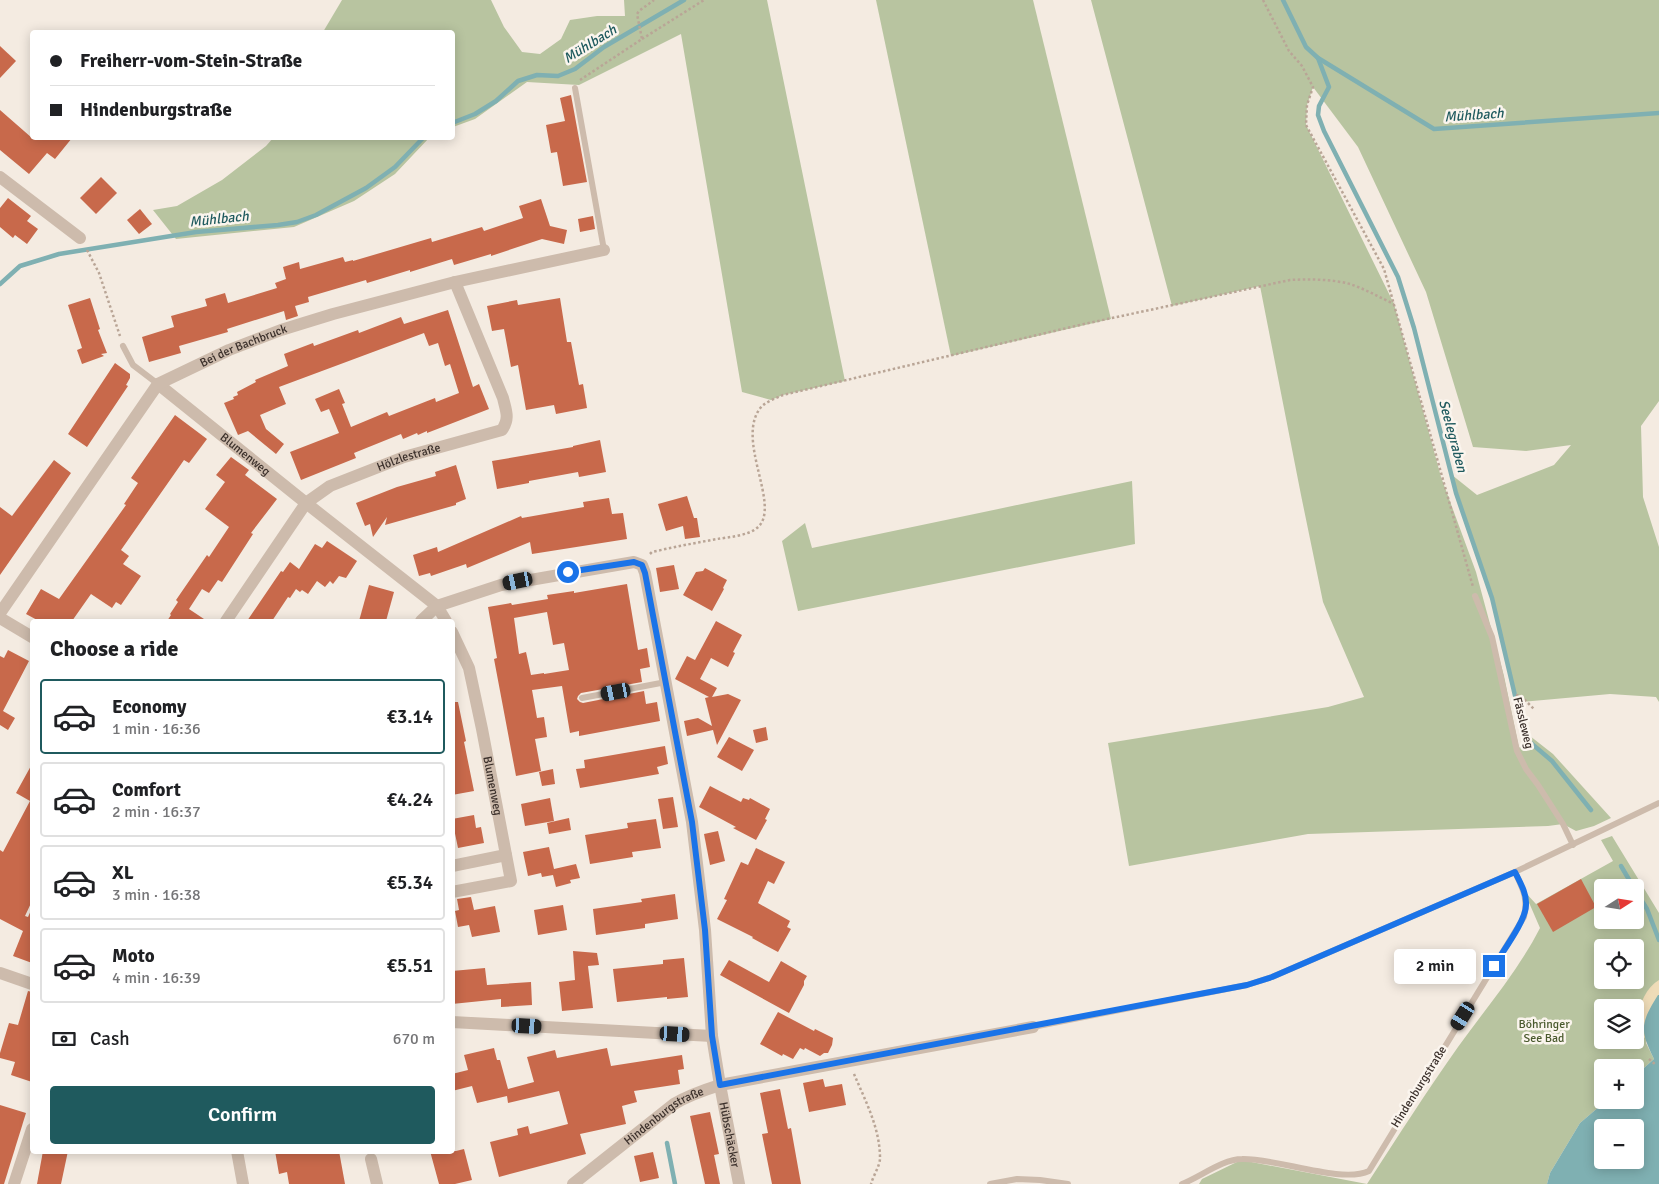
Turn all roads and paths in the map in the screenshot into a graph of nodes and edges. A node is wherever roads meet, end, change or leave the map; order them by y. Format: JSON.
{"nodes":[{"id":1,"x":654,"y":0,"type":"edge"},
{"id":2,"x":704,"y":0,"type":"edge"},
{"id":3,"x":1263,"y":0,"type":"edge"},
{"id":4,"x":642,"y":38,"type":"junction"},
{"id":5,"x":575,"y":88,"type":"joint"},
{"id":6,"x":0,"y":177,"type":"edge"},
{"id":7,"x":80,"y":238,"type":"dead end"},
{"id":8,"x":604,"y":250,"type":"joint"},
{"id":9,"x":91,"y":256,"type":"dead end"},
{"id":10,"x":455,"y":282,"type":"junction"},
{"id":11,"x":1394,"y":304,"type":"junction"},
{"id":12,"x":123,"y":346,"type":"joint"},
{"id":13,"x":158,"y":384,"type":"junction"},
{"id":14,"x":306,"y":504,"type":"junction"},
{"id":15,"x":638,"y":563,"type":"junction"},
{"id":16,"x":1475,"y":596,"type":"joint"},
{"id":17,"x":437,"y":606,"type":"junction"},
{"id":18,"x":0,"y":613,"type":"edge"},
{"id":19,"x":0,"y":618,"type":"edge"},
{"id":20,"x":227,"y":619,"type":"edge"},
{"id":21,"x":423,"y":619,"type":"edge"},
{"id":22,"x":445,"y":619,"type":"edge"},
{"id":23,"x":30,"y":636,"type":"edge"},
{"id":24,"x":455,"y":638,"type":"edge"},
{"id":25,"x":666,"y":682,"type":"junction"},
{"id":26,"x":1521,"y":696,"type":"dead end"},
{"id":27,"x":582,"y":698,"type":"dead end"},
{"id":28,"x":1534,"y":709,"type":"dead end"},
{"id":29,"x":1659,"y":803,"type":"edge"},
{"id":30,"x":1573,"y":845,"type":"junction"},
{"id":31,"x":506,"y":855,"type":"junction"},
{"id":32,"x":455,"y":865,"type":"edge"},
{"id":33,"x":1515,"y":872,"type":"junction"},
{"id":34,"x":455,"y":891,"type":"edge"},
{"id":35,"x":0,"y":973,"type":"edge"},
{"id":36,"x":30,"y":983,"type":"edge"},
{"id":37,"x":455,"y":1022,"type":"edge"},
{"id":38,"x":1033,"y":1027,"type":"joint"},
{"id":39,"x":712,"y":1036,"type":"junction"},
{"id":40,"x":1649,"y":1059,"type":"dead end"},
{"id":41,"x":848,"y":1061,"type":"junction"},
{"id":42,"x":1656,"y":1065,"type":"dead end"},
{"id":43,"x":720,"y":1085,"type":"junction"},
{"id":44,"x":30,"y":1135,"type":"edge"},
{"id":45,"x":238,"y":1154,"type":"edge"},
{"id":46,"x":371,"y":1159,"type":"dead end"},
{"id":47,"x":14,"y":1184,"type":"edge"},
{"id":48,"x":243,"y":1184,"type":"edge"},
{"id":49,"x":376,"y":1184,"type":"edge"},
{"id":50,"x":573,"y":1184,"type":"edge"},
{"id":51,"x":739,"y":1184,"type":"edge"},
{"id":52,"x":870,"y":1184,"type":"edge"},
{"id":53,"x":990,"y":1184,"type":"edge"},
{"id":54,"x":1068,"y":1184,"type":"edge"},
{"id":55,"x":1182,"y":1184,"type":"edge"}],
"edges":[{"from":1,"to":4,"type":"path"},
{"from":2,"to":4,"type":"path"},
{"from":3,"to":11,"type":"path"},
{"from":4,"to":5,"type":"path"},
{"from":5,"to":8,"type":"lane"},
{"from":6,"to":7,"type":"street"},
{"from":8,"to":10,"type":"street","name":"Bei der Bachbruck"},
{"from":9,"to":12,"type":"path"},
{"from":10,"to":13,"type":"street","name":"Bei der Bachbruck"},
{"from":10,"to":14,"type":"street","name":"Hölzlestraße"},
{"from":11,"to":15,"type":"path"},
{"from":11,"to":16,"type":"path"},
{"from":12,"to":13,"type":"lane","name":"Blumenweg"},
{"from":13,"to":14,"type":"street","name":"Blumenweg"},
{"from":13,"to":18,"type":"street","name":"Bei der Bachbruck"},
{"from":14,"to":17,"type":"street","name":"Blumenweg"},
{"from":14,"to":20,"type":"street","name":"Hölzlestraße"},
{"from":15,"to":17,"type":"street"},
{"from":15,"to":25,"type":"street","name":"Hübschäcker"},
{"from":16,"to":30,"type":"lane","name":"Fässleweg"},
{"from":17,"to":21,"type":"street"},
{"from":17,"to":22,"type":"street","name":"Blumenweg"},
{"from":19,"to":23,"type":"street"},
{"from":24,"to":31,"type":"street","name":"Blumenweg"},
{"from":25,"to":27,"type":"lane"},
{"from":25,"to":39,"type":"street","name":"Hübschäcker"},
{"from":26,"to":28,"type":"path"},
{"from":29,"to":30,"type":"lane"},
{"from":30,"to":33,"type":"lane"},
{"from":31,"to":32,"type":"street"},
{"from":31,"to":34,"type":"street","name":"Blumenweg"},
{"from":33,"to":38,"type":"lane","name":"Hindenburgstraße"},
{"from":33,"to":55,"type":"lane","name":"Hindenburgstraße"},
{"from":35,"to":36,"type":"street"},
{"from":37,"to":39,"type":"street"},
{"from":38,"to":41,"type":"street","name":"Hindenburgstraße"},
{"from":39,"to":43,"type":"street","name":"Hübschäcker"},
{"from":40,"to":42,"type":"path"},
{"from":41,"to":43,"type":"street","name":"Hindenburgstraße"},
{"from":41,"to":52,"type":"path"},
{"from":43,"to":50,"type":"street","name":"Hindenburgstraße"},
{"from":43,"to":51,"type":"street","name":"Hübschäcker"},
{"from":44,"to":47,"type":"street"},
{"from":45,"to":48,"type":"street"},
{"from":46,"to":49,"type":"street"},
{"from":53,"to":54,"type":"lane"}]}
